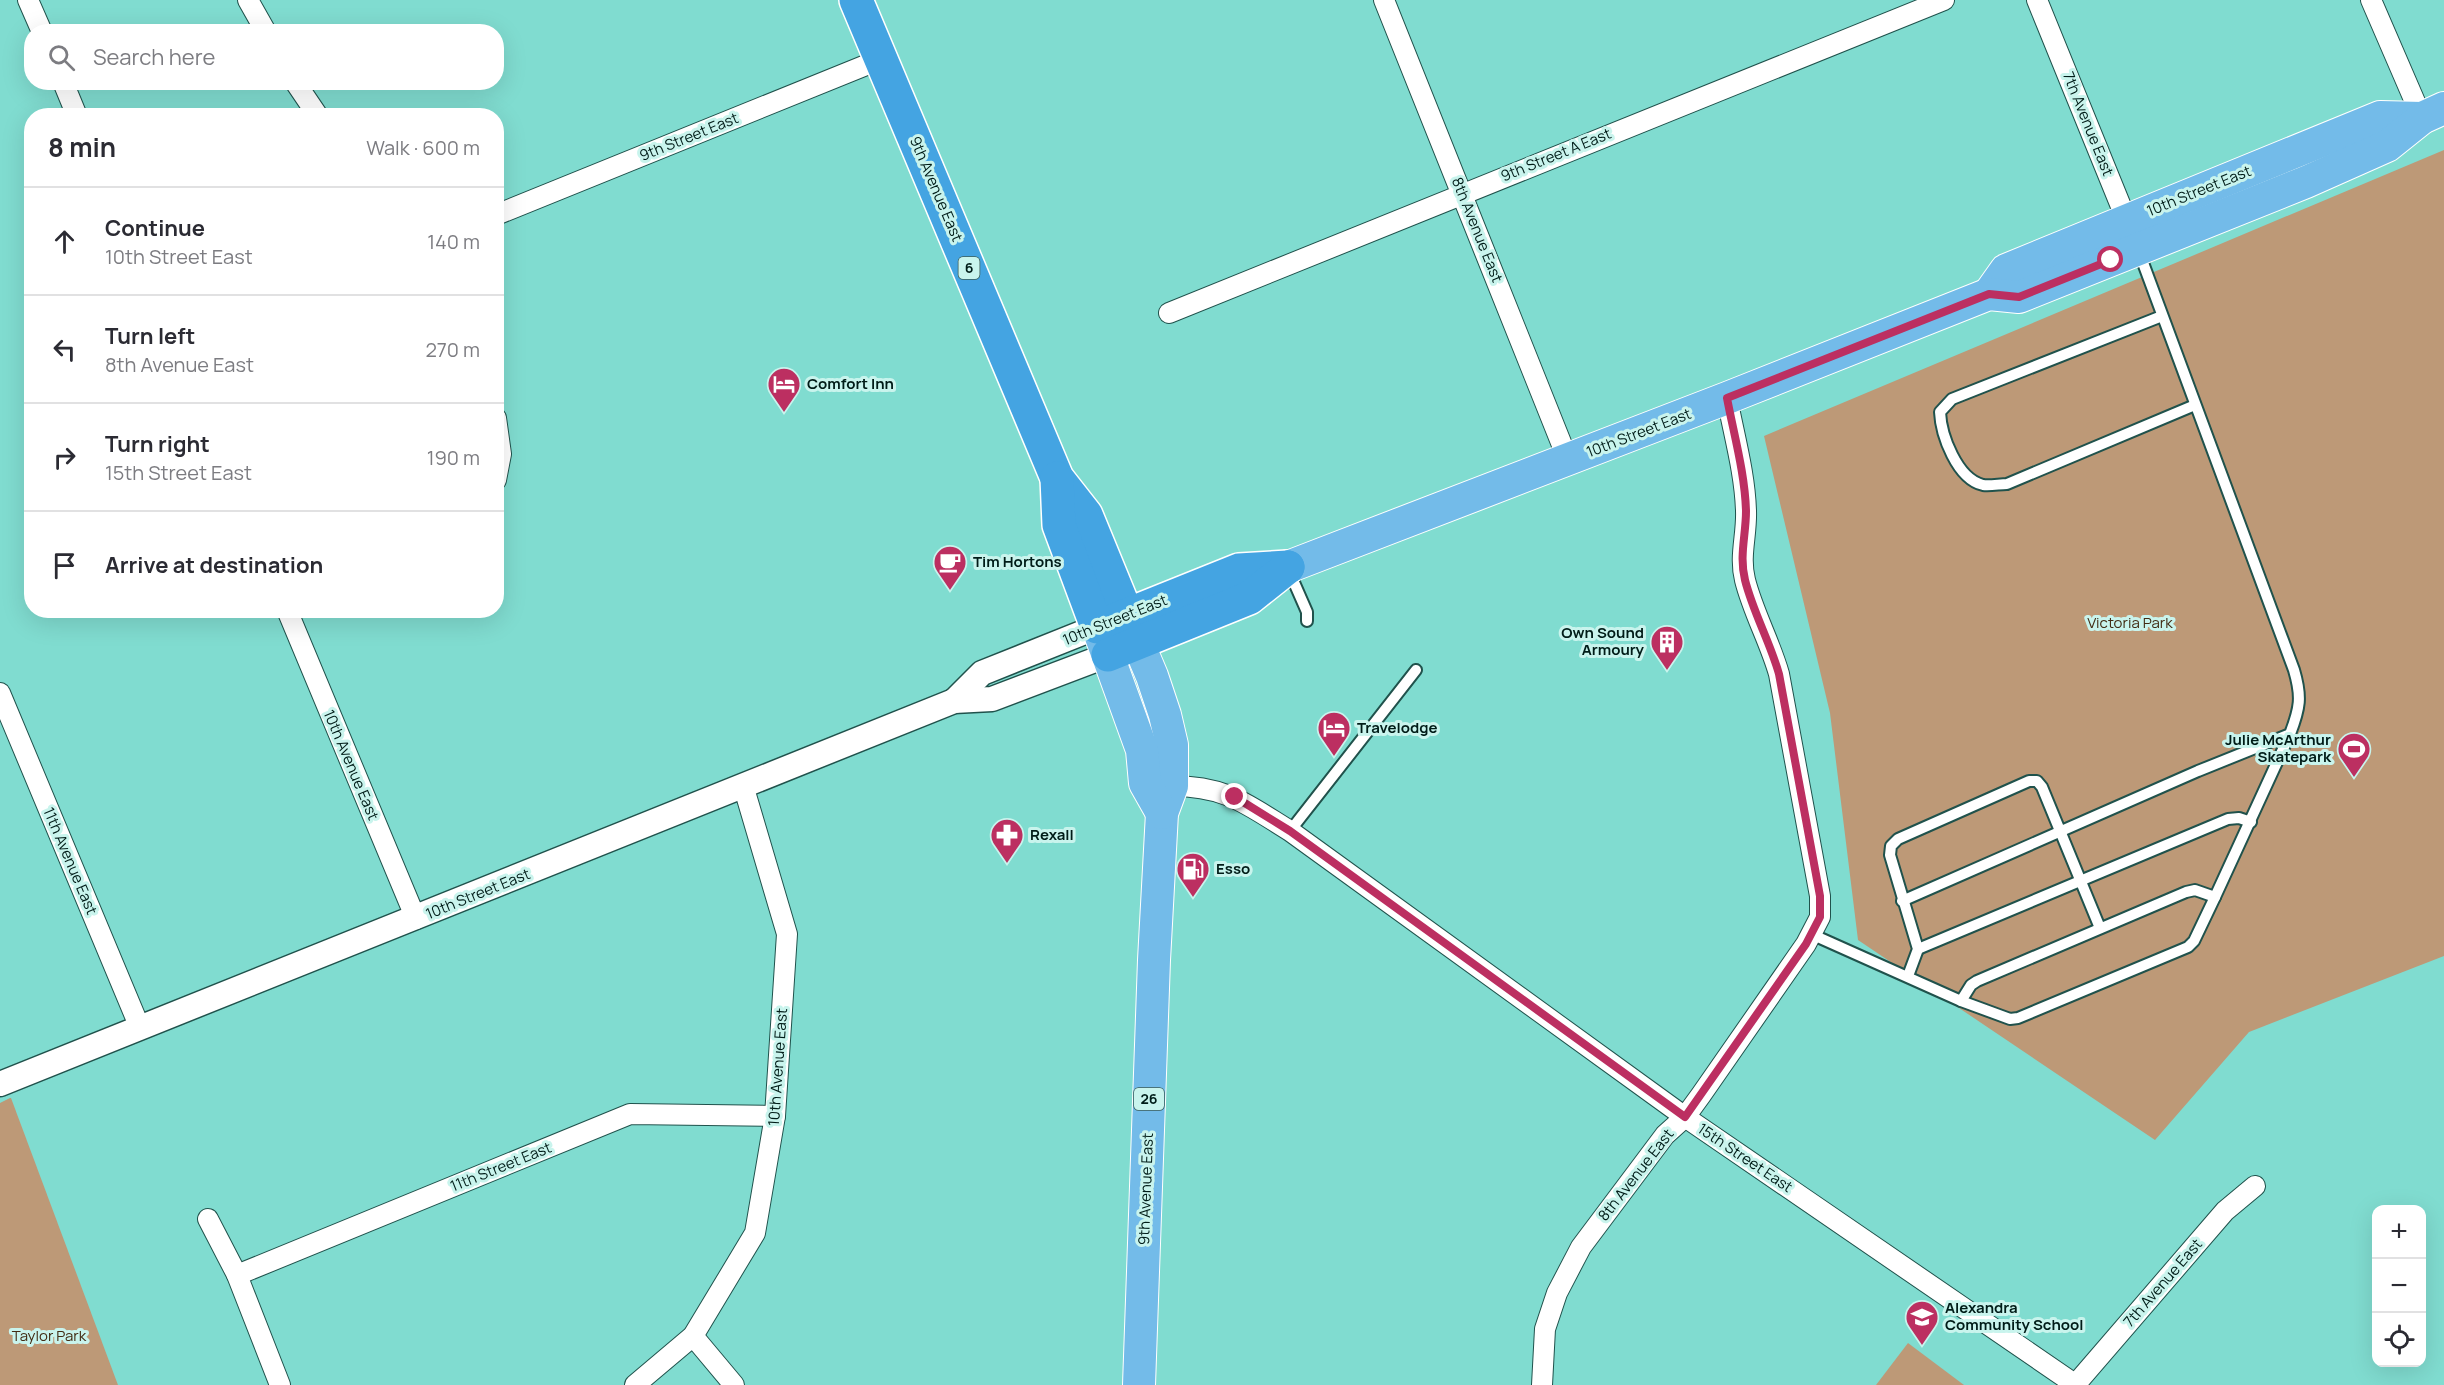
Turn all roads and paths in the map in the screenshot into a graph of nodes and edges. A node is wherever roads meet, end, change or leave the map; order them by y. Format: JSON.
{"nodes":[{"id":1,"x":28,"y":0,"type":"edge"},
{"id":2,"x":248,"y":0,"type":"edge"},
{"id":3,"x":856,"y":0,"type":"edge"},
{"id":4,"x":1384,"y":0,"type":"edge"},
{"id":5,"x":1944,"y":0,"type":"edge"},
{"id":6,"x":2037,"y":0,"type":"edge"},
{"id":7,"x":2371,"y":0,"type":"edge"},
{"id":8,"x":38,"y":24,"type":"edge"},
{"id":9,"x":262,"y":24,"type":"edge"},
{"id":10,"x":881,"y":59,"type":"junction"},
{"id":11,"x":66,"y":90,"type":"edge"},
{"id":12,"x":301,"y":90,"type":"edge"},
{"id":13,"x":74,"y":108,"type":"edge"},
{"id":14,"x":313,"y":108,"type":"edge"},
{"id":15,"x":2433,"y":113,"type":"edge"},
{"id":16,"x":1462,"y":193,"type":"junction"},
{"id":17,"x":504,"y":211,"type":"edge"},
{"id":18,"x":2126,"y":220,"type":"junction"},
{"id":19,"x":2138,"y":249,"type":"junction"},
{"id":20,"x":1989,"y":294,"type":"junction"},
{"id":21,"x":1169,"y":313,"type":"dead end"},
{"id":22,"x":2162,"y":316,"type":"junction"},
{"id":23,"x":1727,"y":398,"type":"junction"},
{"id":24,"x":2195,"y":405,"type":"junction"},
{"id":25,"x":1568,"y":460,"type":"junction"},
{"id":26,"x":1288,"y":567,"type":"junction"},
{"id":27,"x":289,"y":618,"type":"edge"},
{"id":28,"x":1307,"y":621,"type":"dead end"},
{"id":29,"x":1118,"y":635,"type":"junction"},
{"id":30,"x":1416,"y":670,"type":"dead end"},
{"id":31,"x":0,"y":693,"type":"edge"},
{"id":32,"x":2290,"y":734,"type":"junction"},
{"id":33,"x":743,"y":785,"type":"junction"},
{"id":34,"x":1167,"y":800,"type":"junction"},
{"id":35,"x":2251,"y":822,"type":"junction"},
{"id":36,"x":1290,"y":831,"type":"junction"},
{"id":37,"x":2060,"y":833,"type":"junction"},
{"id":38,"x":2080,"y":881,"type":"junction"},
{"id":39,"x":2215,"y":897,"type":"junction"},
{"id":40,"x":1902,"y":901,"type":"junction"},
{"id":41,"x":416,"y":919,"type":"junction"},
{"id":42,"x":2100,"y":928,"type":"junction"},
{"id":43,"x":1811,"y":934,"type":"junction"},
{"id":44,"x":1918,"y":949,"type":"junction"},
{"id":45,"x":1908,"y":976,"type":"junction"},
{"id":46,"x":1961,"y":1000,"type":"junction"},
{"id":47,"x":140,"y":1028,"type":"junction"},
{"id":48,"x":0,"y":1084,"type":"edge"},
{"id":49,"x":775,"y":1116,"type":"junction"},
{"id":50,"x":1685,"y":1117,"type":"junction"},
{"id":51,"x":2255,"y":1186,"type":"dead end"},
{"id":52,"x":208,"y":1219,"type":"dead end"},
{"id":53,"x":237,"y":1275,"type":"junction"},
{"id":54,"x":693,"y":1336,"type":"junction"},
{"id":55,"x":280,"y":1385,"type":"edge"},
{"id":56,"x":635,"y":1385,"type":"edge"},
{"id":57,"x":734,"y":1385,"type":"edge"},
{"id":58,"x":1139,"y":1385,"type":"edge"},
{"id":59,"x":1542,"y":1385,"type":"edge"},
{"id":60,"x":2075,"y":1385,"type":"edge"}],
"edges":[{"from":1,"to":8,"type":"street"},
{"from":2,"to":9,"type":"street"},
{"from":3,"to":10,"type":"highway","name":"9th Avenue East","number":"6"},
{"from":4,"to":16,"type":"street","name":"8th Avenue East"},
{"from":5,"to":16,"type":"street","name":"9th Street A East"},
{"from":6,"to":18,"type":"street","name":"7th Avenue East"},
{"from":7,"to":15,"type":"street"},
{"from":10,"to":17,"type":"street","name":"9th Street East"},
{"from":10,"to":29,"type":"highway","name":"9th Avenue East","number":"6"},
{"from":11,"to":13,"type":"street"},
{"from":12,"to":14,"type":"street"},
{"from":15,"to":18,"type":"main road","name":"10th Street East"},
{"from":15,"to":19,"type":"main road","name":"10th Street East"},
{"from":16,"to":21,"type":"street","name":"9th Street A East"},
{"from":16,"to":25,"type":"street","name":"8th Avenue East"},
{"from":18,"to":19,"type":"street","name":"7th Avenue East"},
{"from":18,"to":20,"type":"main road","name":"10th Street East"},
{"from":19,"to":20,"type":"main road","name":"10th Street East"},
{"from":19,"to":22,"type":"lane"},
{"from":20,"to":23,"type":"main road","name":"10th Street East"},
{"from":22,"to":24,"type":"lane"},
{"from":22,"to":24,"type":"lane"},
{"from":23,"to":25,"type":"main road","name":"10th Street East"},
{"from":23,"to":43,"type":"street","name":"8th Avenue East"},
{"from":24,"to":32,"type":"lane"},
{"from":25,"to":26,"type":"main road","name":"10th Street East"},
{"from":26,"to":28,"type":"lane"},
{"from":26,"to":29,"type":"highway","name":"10th Street East"},
{"from":27,"to":41,"type":"street","name":"10th Avenue East"},
{"from":29,"to":33,"type":"street","name":"10th Street East"},
{"from":29,"to":34,"type":"main road","name":"9th Avenue East"},
{"from":30,"to":36,"type":"lane"},
{"from":31,"to":47,"type":"street","name":"11th Avenue East"},
{"from":32,"to":35,"type":"lane"},
{"from":32,"to":37,"type":"lane"},
{"from":33,"to":41,"type":"street","name":"10th Street East"},
{"from":33,"to":49,"type":"street","name":"10th Avenue East"},
{"from":34,"to":36,"type":"street","name":"15th Street East"},
{"from":34,"to":58,"type":"main road","name":"9th Avenue East","number":"26"},
{"from":35,"to":38,"type":"lane"},
{"from":35,"to":39,"type":"lane"},
{"from":36,"to":50,"type":"street","name":"15th Street East"},
{"from":37,"to":38,"type":"lane"},
{"from":37,"to":40,"type":"lane"},
{"from":37,"to":40,"type":"lane"},
{"from":38,"to":42,"type":"lane"},
{"from":38,"to":44,"type":"lane"},
{"from":39,"to":42,"type":"lane"},
{"from":39,"to":46,"type":"lane"},
{"from":40,"to":44,"type":"lane"},
{"from":41,"to":47,"type":"street","name":"10th Street East"},
{"from":42,"to":46,"type":"lane"},
{"from":43,"to":45,"type":"lane"},
{"from":43,"to":50,"type":"street","name":"8th Avenue East"},
{"from":44,"to":45,"type":"lane"},
{"from":45,"to":46,"type":"lane"},
{"from":47,"to":48,"type":"street","name":"10th Street East"},
{"from":49,"to":53,"type":"street","name":"11th Street East"},
{"from":49,"to":54,"type":"street","name":"10th Avenue East"},
{"from":50,"to":59,"type":"street","name":"8th Avenue East"},
{"from":50,"to":60,"type":"street","name":"15th Street East"},
{"from":51,"to":60,"type":"street","name":"7th Avenue East"},
{"from":52,"to":53,"type":"street"},
{"from":53,"to":55,"type":"street"},
{"from":54,"to":56,"type":"street","name":"10th Avenue East"},
{"from":54,"to":57,"type":"street"}]}
